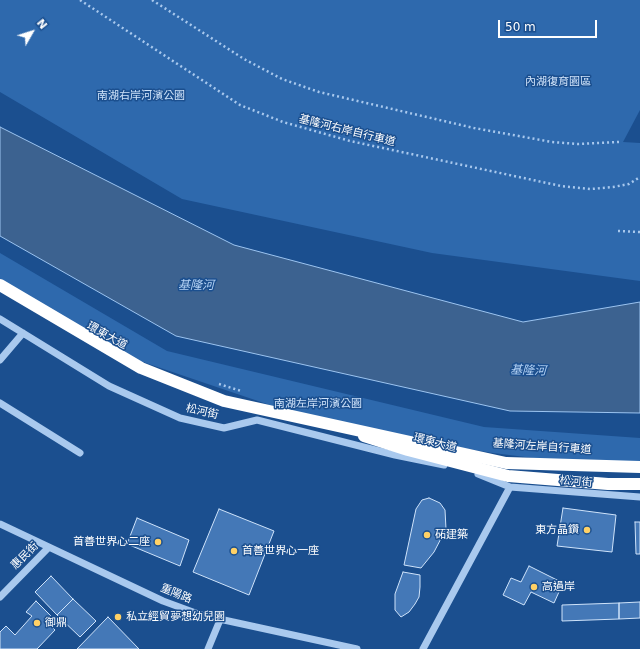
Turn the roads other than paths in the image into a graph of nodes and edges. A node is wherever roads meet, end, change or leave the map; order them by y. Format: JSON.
{"nodes":[{"id":1,"x":0,"y":285,"type":"edge"},
{"id":2,"x":0,"y":319,"type":"edge"},
{"id":3,"x":23,"y":333,"type":"junction"},
{"id":4,"x":0,"y":360,"type":"edge"},
{"id":5,"x":0,"y":403,"type":"edge"},
{"id":6,"x":80,"y":453,"type":"dead end"},
{"id":7,"x":640,"y":467,"type":"edge"},
{"id":8,"x":640,"y":484,"type":"edge"},
{"id":9,"x":510,"y":487,"type":"junction"},
{"id":10,"x":640,"y":497,"type":"edge"},
{"id":11,"x":0,"y":524,"type":"edge"},
{"id":12,"x":48,"y":548,"type":"junction"},
{"id":13,"x":0,"y":597,"type":"edge"},
{"id":14,"x":220,"y":620,"type":"junction"},
{"id":15,"x":208,"y":649,"type":"edge"},
{"id":16,"x":357,"y":649,"type":"edge"},
{"id":17,"x":423,"y":649,"type":"edge"}],
"edges":[{"from":1,"to":7,"type":"highway","name":"環東大道","bridge":true},
{"from":1,"to":8,"type":"highway","name":"環東大道","bridge":true},
{"from":2,"to":3,"type":"street","name":"松河街"},
{"from":3,"to":4,"type":"street"},
{"from":3,"to":9,"type":"street","name":"松河街"},
{"from":5,"to":6,"type":"street"},
{"from":9,"to":10,"type":"street","name":"松河街"},
{"from":9,"to":17,"type":"street"},
{"from":11,"to":12,"type":"street","name":"重陽路"},
{"from":12,"to":13,"type":"street","name":"惠民街"},
{"from":12,"to":14,"type":"street","name":"重陽路"},
{"from":14,"to":15,"type":"street"},
{"from":14,"to":16,"type":"street","name":"重陽路"}]}
